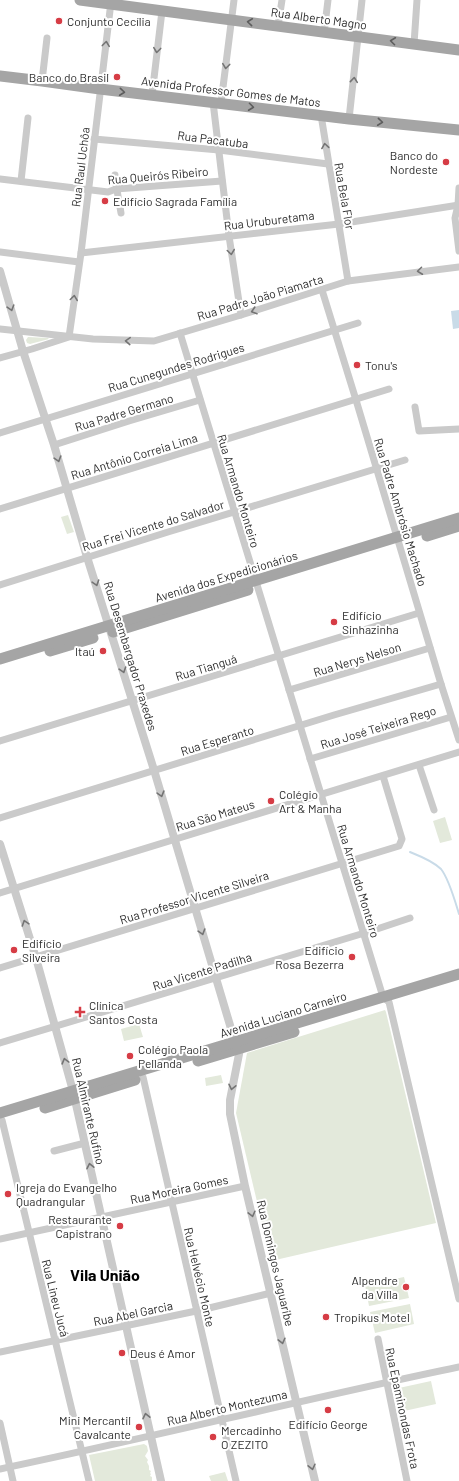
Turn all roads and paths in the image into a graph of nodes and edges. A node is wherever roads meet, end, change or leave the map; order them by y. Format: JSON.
{"nodes":[{"id":1,"x":80,"y":0,"type":"edge"},
{"id":2,"x":234,"y":0,"type":"edge"},
{"id":3,"x":282,"y":0,"type":"edge"},
{"id":4,"x":328,"y":0,"type":"edge"},
{"id":5,"x":362,"y":0,"type":"edge"},
{"id":6,"x":417,"y":0,"type":"edge"},
{"id":7,"x":111,"y":2,"type":"edge"},
{"id":8,"x":162,"y":11,"type":"junction"},
{"id":9,"x":231,"y":20,"type":"junction"},
{"id":10,"x":278,"y":26,"type":"junction"},
{"id":11,"x":324,"y":32,"type":"junction"},
{"id":12,"x":358,"y":37,"type":"junction"},
{"id":13,"x":47,"y":38,"type":"dead end"},
{"id":14,"x":414,"y":44,"type":"junction"},
{"id":15,"x":459,"y":50,"type":"edge"},
{"id":16,"x":0,"y":76,"type":"edge"},
{"id":17,"x":42,"y":80,"type":"junction"},
{"id":18,"x":100,"y":89,"type":"junction"},
{"id":19,"x":152,"y":95,"type":"junction"},
{"id":20,"x":217,"y":103,"type":"junction"},
{"id":21,"x":321,"y":115,"type":"junction"},
{"id":22,"x":28,"y":118,"type":"dead end"},
{"id":23,"x":349,"y":119,"type":"junction"},
{"id":24,"x":459,"y":130,"type":"edge"},
{"id":25,"x":94,"y":139,"type":"junction"},
{"id":26,"x":219,"y":150,"type":"junction"},
{"id":27,"x":328,"y":164,"type":"junction"},
{"id":28,"x":115,"y":175,"type":"dead end"},
{"id":29,"x":0,"y":179,"type":"edge"},
{"id":30,"x":222,"y":180,"type":"junction"},
{"id":31,"x":21,"y":181,"type":"junction"},
{"id":32,"x":459,"y":188,"type":"edge"},
{"id":33,"x":87,"y":190,"type":"junction"},
{"id":34,"x":116,"y":190,"type":"junction"},
{"id":35,"x":458,"y":205,"type":"edge"},
{"id":36,"x":121,"y":213,"type":"dead end"},
{"id":37,"x":339,"y":224,"type":"junction"},
{"id":38,"x":229,"y":236,"type":"junction"},
{"id":39,"x":459,"y":251,"type":"edge"},
{"id":40,"x":0,"y":252,"type":"edge"},
{"id":41,"x":81,"y":253,"type":"junction"},
{"id":42,"x":79,"y":262,"type":"junction"},
{"id":43,"x":459,"y":267,"type":"edge"},
{"id":44,"x":0,"y":271,"type":"edge"},
{"id":45,"x":348,"y":281,"type":"junction"},
{"id":46,"x":322,"y":290,"type":"junction"},
{"id":47,"x":241,"y":315,"type":"junction"},
{"id":48,"x":358,"y":323,"type":"dead end"},
{"id":49,"x":0,"y":329,"type":"edge"},
{"id":50,"x":334,"y":331,"type":"junction"},
{"id":51,"x":18,"y":332,"type":"junction"},
{"id":52,"x":180,"y":333,"type":"junction"},
{"id":53,"x":68,"y":337,"type":"junction"},
{"id":54,"x":23,"y":351,"type":"junction"},
{"id":55,"x":0,"y":358,"type":"edge"},
{"id":56,"x":192,"y":373,"type":"junction"},
{"id":57,"x":389,"y":389,"type":"dead end"},
{"id":58,"x":200,"y":400,"type":"junction"},
{"id":59,"x":356,"y":400,"type":"junction"},
{"id":60,"x":415,"y":407,"type":"dead end"},
{"id":61,"x":46,"y":420,"type":"junction"},
{"id":62,"x":459,"y":429,"type":"edge"},
{"id":63,"x":0,"y":433,"type":"edge"},
{"id":64,"x":213,"y":443,"type":"junction"},
{"id":65,"x":54,"y":445,"type":"junction"},
{"id":66,"x":405,"y":460,"type":"dead end"},
{"id":67,"x":376,"y":468,"type":"junction"},
{"id":68,"x":67,"y":489,"type":"junction"},
{"id":69,"x":0,"y":509,"type":"edge"},
{"id":70,"x":235,"y":512,"type":"junction"},
{"id":71,"x":459,"y":518,"type":"edge"},
{"id":72,"x":459,"y":526,"type":"edge"},
{"id":73,"x":399,"y":541,"type":"junction"},
{"id":74,"x":87,"y":557,"type":"junction"},
{"id":75,"x":256,"y":584,"type":"junction"},
{"id":76,"x":0,"y":585,"type":"edge"},
{"id":77,"x":419,"y":613,"type":"junction"},
{"id":78,"x":110,"y":629,"type":"junction"},
{"id":79,"x":430,"y":648,"type":"junction"},
{"id":80,"x":278,"y":656,"type":"junction"},
{"id":81,"x":0,"y":659,"type":"edge"},
{"id":82,"x":0,"y":666,"type":"edge"},
{"id":83,"x":441,"y":684,"type":"junction"},
{"id":84,"x":289,"y":690,"type":"junction"},
{"id":85,"x":133,"y":701,"type":"junction"},
{"id":86,"x":451,"y":717,"type":"junction"},
{"id":87,"x":300,"y":726,"type":"junction"},
{"id":88,"x":459,"y":740,"type":"edge"},
{"id":89,"x":0,"y":741,"type":"edge"},
{"id":90,"x":459,"y":752,"type":"edge"},
{"id":91,"x":310,"y":759,"type":"junction"},
{"id":92,"x":419,"y":765,"type":"junction"},
{"id":93,"x":154,"y":770,"type":"junction"},
{"id":94,"x":383,"y":776,"type":"junction"},
{"id":95,"x":322,"y":795,"type":"junction"},
{"id":96,"x":434,"y":810,"type":"dead end"},
{"id":97,"x":0,"y":818,"type":"edge"},
{"id":98,"x":175,"y":839,"type":"junction"},
{"id":99,"x":0,"y":844,"type":"edge"},
{"id":100,"x":342,"y":864,"type":"junction"},
{"id":101,"x":14,"y":888,"type":"junction"},
{"id":102,"x":0,"y":892,"type":"edge"},
{"id":103,"x":195,"y":908,"type":"junction"},
{"id":104,"x":410,"y":918,"type":"dead end"},
{"id":105,"x":363,"y":933,"type":"junction"},
{"id":106,"x":36,"y":958,"type":"junction"},
{"id":107,"x":0,"y":968,"type":"edge"},
{"id":108,"x":459,"y":974,"type":"edge"},
{"id":109,"x":217,"y":978,"type":"junction"},
{"id":110,"x":459,"y":982,"type":"edge"},
{"id":111,"x":386,"y":1000,"type":"junction"},
{"id":112,"x":56,"y":1026,"type":"junction"},
{"id":113,"x":0,"y":1043,"type":"edge"},
{"id":114,"x":238,"y":1045,"type":"junction"},
{"id":115,"x":181,"y":1062,"type":"junction"},
{"id":116,"x":143,"y":1077,"type":"junction"},
{"id":117,"x":74,"y":1095,"type":"junction"},
{"id":118,"x":1,"y":1118,"type":"edge"},
{"id":119,"x":85,"y":1144,"type":"junction"},
{"id":120,"x":54,"y":1151,"type":"dead end"},
{"id":121,"x":245,"y":1186,"type":"junction"},
{"id":122,"x":172,"y":1202,"type":"junction"},
{"id":123,"x":101,"y":1217,"type":"junction"},
{"id":124,"x":28,"y":1233,"type":"junction"},
{"id":125,"x":0,"y":1239,"type":"edge"},
{"id":126,"x":271,"y":1293,"type":"junction"},
{"id":127,"x":459,"y":1299,"type":"edge"},
{"id":128,"x":197,"y":1311,"type":"junction"},
{"id":129,"x":126,"y":1326,"type":"junction"},
{"id":130,"x":378,"y":1339,"type":"dead end"},
{"id":131,"x":55,"y":1341,"type":"junction"},
{"id":132,"x":0,"y":1352,"type":"edge"},
{"id":133,"x":459,"y":1367,"type":"edge"},
{"id":134,"x":386,"y":1382,"type":"junction"},
{"id":135,"x":297,"y":1402,"type":"junction"},
{"id":136,"x":222,"y":1419,"type":"junction"},
{"id":137,"x":0,"y":1423,"type":"edge"},
{"id":138,"x":151,"y":1437,"type":"junction"},
{"id":139,"x":82,"y":1451,"type":"junction"},
{"id":140,"x":10,"y":1467,"type":"junction"},
{"id":141,"x":0,"y":1469,"type":"edge"},
{"id":142,"x":13,"y":1481,"type":"edge"},
{"id":143,"x":89,"y":1481,"type":"edge"},
{"id":144,"x":161,"y":1481,"type":"edge"},
{"id":145,"x":236,"y":1481,"type":"edge"},
{"id":146,"x":315,"y":1481,"type":"edge"},
{"id":147,"x":407,"y":1481,"type":"edge"}],
"edges":[{"from":1,"to":7,"type":"main road","name":"Rua Alberto Magno"},
{"from":2,"to":9,"type":"street"},
{"from":3,"to":10,"type":"street"},
{"from":4,"to":11,"type":"street"},
{"from":5,"to":12,"type":"street"},
{"from":6,"to":14,"type":"street"},
{"from":7,"to":8,"type":"main road","name":"Rua Alberto Magno"},
{"from":18,"to":7,"type":"street","name":"Rua Raul Uchôa","one_way":true},
{"from":8,"to":9,"type":"main road","name":"Rua Alberto Magno"},
{"from":8,"to":19,"type":"street","one_way":true},
{"from":10,"to":9,"type":"main road","name":"Rua Alberto Magno","one_way":true},
{"from":9,"to":20,"type":"street","one_way":true},
{"from":10,"to":11,"type":"main road","name":"Rua Alberto Magno"},
{"from":11,"to":12,"type":"main road","name":"Rua Alberto Magno"},
{"from":14,"to":12,"type":"main road","name":"Rua Alberto Magno","one_way":true},
{"from":23,"to":12,"type":"street","one_way":true},
{"from":13,"to":17,"type":"street"},
{"from":14,"to":15,"type":"main road","name":"Rua Alberto Magno"},
{"from":16,"to":17,"type":"main road","name":"Avenida Professor Gomes de Matos"},
{"from":17,"to":18,"type":"main road","name":"Avenida Professor Gomes de Matos"},
{"from":18,"to":19,"type":"main road","name":"Avenida Professor Gomes de Matos","one_way":true},
{"from":18,"to":25,"type":"street","name":"Rua Raul Uchôa"},
{"from":19,"to":20,"type":"main road","name":"Avenida Professor Gomes de Matos"},
{"from":20,"to":21,"type":"main road","name":"Avenida Professor Gomes de Matos","one_way":true},
{"from":20,"to":26,"type":"street"},
{"from":21,"to":23,"type":"main road","name":"Avenida Professor Gomes de Matos"},
{"from":27,"to":21,"type":"street","name":"Rua Bela Flor","one_way":true},
{"from":22,"to":31,"type":"street"},
{"from":23,"to":24,"type":"main road","name":"Avenida Professor Gomes de Matos","one_way":true},
{"from":25,"to":26,"type":"street","name":"Rua Pacatuba"},
{"from":25,"to":33,"type":"street","name":"Rua Raul Uchôa"},
{"from":26,"to":27,"type":"street","name":"Rua Pacatuba"},
{"from":26,"to":30,"type":"street"},
{"from":27,"to":37,"type":"street","name":"Rua Bela Flor"},
{"from":28,"to":34,"type":"street"},
{"from":29,"to":31,"type":"street","name":"Rua Queirós Ribeiro"},
{"from":30,"to":34,"type":"street","name":"Rua Queirós Ribeiro"},
{"from":30,"to":38,"type":"street"},
{"from":31,"to":33,"type":"street","name":"Rua Queirós Ribeiro"},
{"from":32,"to":35,"type":"street"},
{"from":33,"to":34,"type":"street","name":"Rua Queirós Ribeiro"},
{"from":33,"to":41,"type":"street","name":"Rua Raul Uchôa"},
{"from":34,"to":36,"type":"street"},
{"from":35,"to":37,"type":"street","name":"Rua Uruburetama"},
{"from":35,"to":39,"type":"street"},
{"from":37,"to":38,"type":"street","name":"Rua Uruburetama"},
{"from":37,"to":45,"type":"street","name":"Rua Bela Flor"},
{"from":38,"to":41,"type":"street","name":"Rua Uruburetama"},
{"from":38,"to":47,"type":"street","one_way":true},
{"from":40,"to":42,"type":"street"},
{"from":41,"to":42,"type":"street","name":"Rua Raul Uchôa"},
{"from":53,"to":42,"type":"street","name":"Rua Raul Uchôa","one_way":true},
{"from":43,"to":45,"type":"street","name":"Rua Padre João Piamarta","one_way":true},
{"from":44,"to":51,"type":"street","name":"Rua Desembargador Praxedes","one_way":true},
{"from":45,"to":46,"type":"street","name":"Rua Padre João Piamarta"},
{"from":46,"to":47,"type":"street","name":"Rua Padre João Piamarta","one_way":true},
{"from":46,"to":50,"type":"street","name":"Rua Padre Ambrósio Machado"},
{"from":47,"to":52,"type":"street","name":"Rua Padre João Piamarta"},
{"from":48,"to":50,"type":"street","name":"Rua Cunegundes Rodrigues"},
{"from":49,"to":51,"type":"street","name":"Rua Padre João Piamarta"},
{"from":50,"to":56,"type":"street","name":"Rua Cunegundes Rodrigues"},
{"from":50,"to":59,"type":"street","name":"Rua Padre Ambrósio Machado"},
{"from":51,"to":53,"type":"street","name":"Rua Padre João Piamarta"},
{"from":51,"to":54,"type":"street","name":"Rua Desembargador Praxedes"},
{"from":52,"to":53,"type":"street","name":"Rua Padre João Piamarta","one_way":true},
{"from":52,"to":56,"type":"street","name":"Rua Armando Monteiro"},
{"from":53,"to":54,"type":"street","name":"Rua Padre João Piamarta"},
{"from":54,"to":55,"type":"street","name":"Rua Padre João Piamarta"},
{"from":54,"to":61,"type":"street","name":"Rua Desembargador Praxedes"},
{"from":56,"to":58,"type":"street","name":"Rua Armando Monteiro"},
{"from":56,"to":61,"type":"street","name":"Rua Cunegundes Rodrigues"},
{"from":57,"to":59,"type":"street","name":"Rua Antônio Correia Lima"},
{"from":58,"to":64,"type":"street","name":"Rua Armando Monteiro"},
{"from":58,"to":65,"type":"street","name":"Rua Padre Germano"},
{"from":59,"to":64,"type":"street","name":"Rua Antônio Correia Lima"},
{"from":59,"to":67,"type":"street","name":"Rua Padre Ambrósio Machado"},
{"from":60,"to":62,"type":"street"},
{"from":61,"to":63,"type":"street","name":"Rua Cunegundes Rodrigues"},
{"from":61,"to":65,"type":"street","name":"Rua Desembargador Praxedes"},
{"from":64,"to":68,"type":"street","name":"Rua Antônio Correia Lima"},
{"from":64,"to":70,"type":"street","name":"Rua Armando Monteiro"},
{"from":65,"to":68,"type":"street","name":"Rua Desembargador Praxedes","one_way":true},
{"from":66,"to":67,"type":"street","name":"Rua Frei Vicente do Salvador"},
{"from":67,"to":70,"type":"street","name":"Rua Frei Vicente do Salvador"},
{"from":67,"to":73,"type":"street","name":"Rua Padre Ambrósio Machado"},
{"from":68,"to":69,"type":"street","name":"Rua Antônio Correia Lima"},
{"from":68,"to":74,"type":"street","name":"Rua Desembargador Praxedes"},
{"from":70,"to":74,"type":"street","name":"Rua Frei Vicente do Salvador"},
{"from":70,"to":75,"type":"street","name":"Rua Armando Monteiro"},
{"from":71,"to":73,"type":"main road","name":"Avenida dos Expedicionários"},
{"from":72,"to":73,"type":"main road","name":"Avenida dos Expedicionários"},
{"from":73,"to":75,"type":"main road","name":"Avenida dos Expedicionários"},
{"from":73,"to":77,"type":"street","name":"Rua Padre Ambrósio Machado"},
{"from":74,"to":76,"type":"street","name":"Rua Frei Vicente do Salvador"},
{"from":74,"to":78,"type":"street","name":"Rua Desembargador Praxedes","one_way":true},
{"from":75,"to":78,"type":"main road","name":"Avenida dos Expedicionários"},
{"from":75,"to":80,"type":"street","name":"Rua Armando Monteiro"},
{"from":77,"to":79,"type":"street","name":"Rua Padre Ambrósio Machado"},
{"from":77,"to":80,"type":"street","name":"Rua Tianguá"},
{"from":78,"to":81,"type":"main road","name":"Avenida dos Expedicionários"},
{"from":78,"to":82,"type":"main road","name":"Avenida dos Expedicionários"},
{"from":78,"to":85,"type":"street","name":"Rua Desembargador Praxedes","one_way":true},
{"from":79,"to":83,"type":"street","name":"Rua Padre Ambrósio Machado"},
{"from":79,"to":84,"type":"street","name":"Rua Nerys Nelson"},
{"from":80,"to":84,"type":"street","name":"Rua Armando Monteiro"},
{"from":80,"to":85,"type":"street","name":"Rua Tianguá"},
{"from":83,"to":86,"type":"street","name":"Rua Padre Ambrósio Machado"},
{"from":83,"to":87,"type":"street","name":"Rua Esperanto"},
{"from":84,"to":87,"type":"street","name":"Rua Armando Monteiro"},
{"from":85,"to":89,"type":"street","name":"Rua Tianguá"},
{"from":85,"to":93,"type":"street","name":"Rua Desembargador Praxedes"},
{"from":86,"to":88,"type":"street","name":"Rua Padre Ambrósio Machado"},
{"from":86,"to":91,"type":"street","name":"Rua José Teixeira Rego"},
{"from":87,"to":91,"type":"street","name":"Rua Armando Monteiro"},
{"from":87,"to":93,"type":"street","name":"Rua Esperanto"},
{"from":90,"to":92,"type":"street","name":"Rua São Mateus"},
{"from":91,"to":95,"type":"street","name":"Rua Armando Monteiro"},
{"from":92,"to":94,"type":"street","name":"Rua São Mateus"},
{"from":92,"to":96,"type":"street"},
{"from":93,"to":97,"type":"street","name":"Rua Esperanto"},
{"from":93,"to":98,"type":"street","name":"Rua Desembargador Praxedes","one_way":true},
{"from":94,"to":95,"type":"street","name":"Rua São Mateus"},
{"from":94,"to":100,"type":"street","name":"Rua Professor Vicente Silveira"},
{"from":95,"to":98,"type":"street","name":"Rua São Mateus"},
{"from":95,"to":100,"type":"street","name":"Rua Armando Monteiro"},
{"from":98,"to":101,"type":"street","name":"Rua São Mateus"},
{"from":98,"to":103,"type":"street","name":"Rua Desembargador Praxedes"},
{"from":99,"to":101,"type":"street","name":"Rua Almirante Rufino"},
{"from":100,"to":103,"type":"street","name":"Rua Professor Vicente Silveira"},
{"from":100,"to":105,"type":"street","name":"Rua Armando Monteiro"},
{"from":101,"to":102,"type":"street","name":"Rua São Mateus"},
{"from":106,"to":101,"type":"street","name":"Rua Almirante Rufino","one_way":true},
{"from":103,"to":106,"type":"street","name":"Rua Professor Vicente Silveira"},
{"from":103,"to":109,"type":"street","name":"Rua Desembargador Praxedes","one_way":true},
{"from":104,"to":105,"type":"street","name":"Rua Vicente Padilha"},
{"from":105,"to":109,"type":"street","name":"Rua Vicente Padilha"},
{"from":105,"to":111,"type":"street","name":"Rua Armando Monteiro"},
{"from":106,"to":107,"type":"street","name":"Rua Professor Vicente Silveira"},
{"from":106,"to":112,"type":"street","name":"Rua Almirante Rufino"},
{"from":108,"to":111,"type":"main road","name":"Avenida Luciano Carneiro"},
{"from":109,"to":112,"type":"street","name":"Rua Vicente Padilha"},
{"from":109,"to":114,"type":"street","name":"Rua Desembargador Praxedes"},
{"from":110,"to":111,"type":"main road","name":"Avenida Luciano Carneiro"},
{"from":111,"to":114,"type":"main road","name":"Avenida Luciano Carneiro"},
{"from":111,"to":127,"type":"street","name":"Rua Armando Monteiro"},
{"from":112,"to":113,"type":"street","name":"Rua Vicente Padilha"},
{"from":117,"to":112,"type":"street","name":"Rua Almirante Rufino","one_way":true},
{"from":114,"to":115,"type":"main road","name":"Avenida Luciano Carneiro"},
{"from":114,"to":121,"type":"street","name":"Rua Domingos Jaguaribe","one_way":true},
{"from":115,"to":116,"type":"main road","name":"Avenida Luciano Carneiro"},
{"from":115,"to":117,"type":"main road","name":"Avenida Luciano Carneiro"},
{"from":116,"to":117,"type":"main road","name":"Avenida Luciano Carneiro"},
{"from":116,"to":122,"type":"street","name":"Rua Helvécio Monte"},
{"from":117,"to":118,"type":"main road","name":"Avenida Luciano Carneiro"},
{"from":117,"to":119,"type":"street","name":"Rua Almirante Rufino"},
{"from":118,"to":124,"type":"street","name":"Rua Lineu Jucá"},
{"from":119,"to":120,"type":"street"},
{"from":123,"to":119,"type":"street","name":"Rua Almirante Rufino","one_way":true},
{"from":121,"to":122,"type":"street","name":"Rua Moreira Gomes"},
{"from":121,"to":126,"type":"street","name":"Rua Domingos Jaguaribe","one_way":true},
{"from":122,"to":123,"type":"street","name":"Rua Moreira Gomes"},
{"from":122,"to":128,"type":"street","name":"Rua Helvécio Monte"},
{"from":123,"to":124,"type":"street","name":"Rua Moreira Gomes"},
{"from":123,"to":129,"type":"street","name":"Rua Almirante Rufino"},
{"from":124,"to":125,"type":"street","name":"Rua Moreira Gomes"},
{"from":124,"to":131,"type":"street","name":"Rua Lineu Jucá"},
{"from":126,"to":128,"type":"street","name":"Rua Abel Garcia"},
{"from":126,"to":135,"type":"street","name":"Rua Domingos Jaguaribe","one_way":true},
{"from":128,"to":129,"type":"street","name":"Rua Abel Garcia"},
{"from":128,"to":136,"type":"street","name":"Rua Helvécio Monte"},
{"from":129,"to":131,"type":"street","name":"Rua Abel Garcia"},
{"from":138,"to":129,"type":"street","name":"Rua Almirante Rufino","one_way":true},
{"from":130,"to":134,"type":"street","name":"Rua Epaminondas Frota"},
{"from":131,"to":132,"type":"street","name":"Rua Abel Garcia"},
{"from":131,"to":139,"type":"street","name":"Rua Lineu Jucá"},
{"from":133,"to":134,"type":"street","name":"Rua Alberto Montezuma"},
{"from":134,"to":135,"type":"street","name":"Rua Alberto Montezuma"},
{"from":134,"to":147,"type":"street","name":"Rua Epaminondas Frota"},
{"from":135,"to":136,"type":"street","name":"Rua Alberto Montezuma"},
{"from":135,"to":146,"type":"street","name":"Rua Domingos Jaguaribe","one_way":true},
{"from":136,"to":138,"type":"street","name":"Rua Alberto Montezuma"},
{"from":136,"to":145,"type":"street","name":"Rua Helvécio Monte"},
{"from":137,"to":140,"type":"street"},
{"from":138,"to":139,"type":"street","name":"Rua Alberto Montezuma"},
{"from":138,"to":144,"type":"street","name":"Rua Almirante Rufino"},
{"from":139,"to":140,"type":"street","name":"Rua Alberto Montezuma"},
{"from":139,"to":143,"type":"street","name":"Rua Lineu Jucá"},
{"from":140,"to":141,"type":"street","name":"Rua Alberto Montezuma"},
{"from":140,"to":142,"type":"street"}]}
